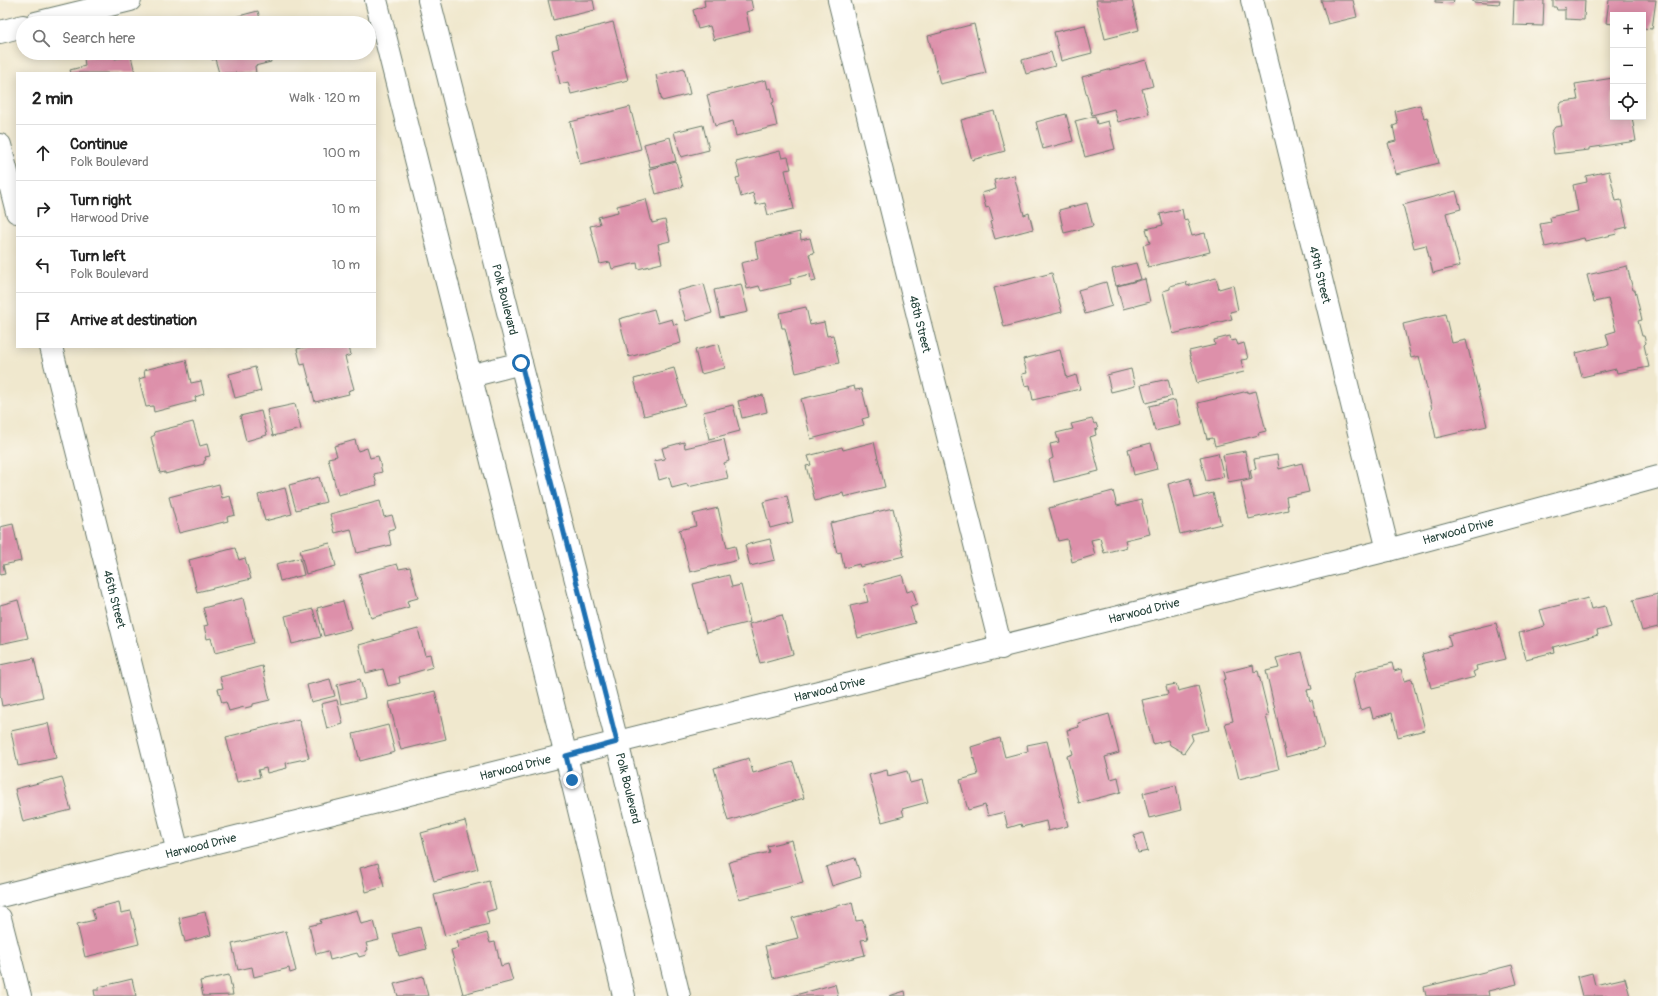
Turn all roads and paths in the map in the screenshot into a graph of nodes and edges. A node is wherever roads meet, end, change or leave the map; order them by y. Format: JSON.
{"nodes":[{"id":1,"x":130,"y":0,"type":"edge"},
{"id":2,"x":376,"y":0,"type":"edge"},
{"id":3,"x":429,"y":0,"type":"edge"},
{"id":4,"x":839,"y":0,"type":"edge"},
{"id":5,"x":1252,"y":0,"type":"edge"},
{"id":6,"x":65,"y":16,"type":"edge"},
{"id":7,"x":16,"y":28,"type":"edge"},
{"id":8,"x":0,"y":32,"type":"edge"},
{"id":9,"x":0,"y":145,"type":"edge"},
{"id":10,"x":16,"y":208,"type":"edge"},
{"id":11,"x":51,"y":348,"type":"edge"},
{"id":12,"x":521,"y":363,"type":"junction"},
{"id":13,"x":470,"y":376,"type":"junction"},
{"id":14,"x":1658,"y":477,"type":"edge"},
{"id":15,"x":1388,"y":550,"type":"junction"},
{"id":16,"x":1001,"y":648,"type":"junction"},
{"id":17,"x":617,"y":742,"type":"junction"},
{"id":18,"x":566,"y":756,"type":"junction"},
{"id":19,"x":178,"y":852,"type":"junction"},
{"id":20,"x":0,"y":896,"type":"edge"},
{"id":21,"x":0,"y":918,"type":"edge"},
{"id":22,"x":20,"y":996,"type":"edge"},
{"id":23,"x":624,"y":996,"type":"edge"},
{"id":24,"x":679,"y":996,"type":"edge"}],
"edges":[{"from":1,"to":6,"type":"street"},
{"from":2,"to":13,"type":"street"},
{"from":3,"to":12,"type":"street","name":"Polk Boulevard"},
{"from":4,"to":16,"type":"street","name":"48th Street"},
{"from":5,"to":15,"type":"street","name":"49th Street"},
{"from":7,"to":8,"type":"street"},
{"from":9,"to":10,"type":"street"},
{"from":11,"to":19,"type":"street","name":"46th Street"},
{"from":12,"to":13,"type":"street"},
{"from":12,"to":17,"type":"street","name":"Polk Boulevard"},
{"from":13,"to":18,"type":"street"},
{"from":14,"to":15,"type":"street","name":"Harwood Drive"},
{"from":15,"to":16,"type":"street","name":"Harwood Drive"},
{"from":16,"to":17,"type":"street","name":"Harwood Drive"},
{"from":17,"to":18,"type":"street","name":"Harwood Drive"},
{"from":17,"to":24,"type":"street","name":"Polk Boulevard"},
{"from":18,"to":19,"type":"street","name":"Harwood Drive"},
{"from":18,"to":23,"type":"street"},
{"from":19,"to":20,"type":"street","name":"Harwood Drive"},
{"from":21,"to":22,"type":"street"}]}
